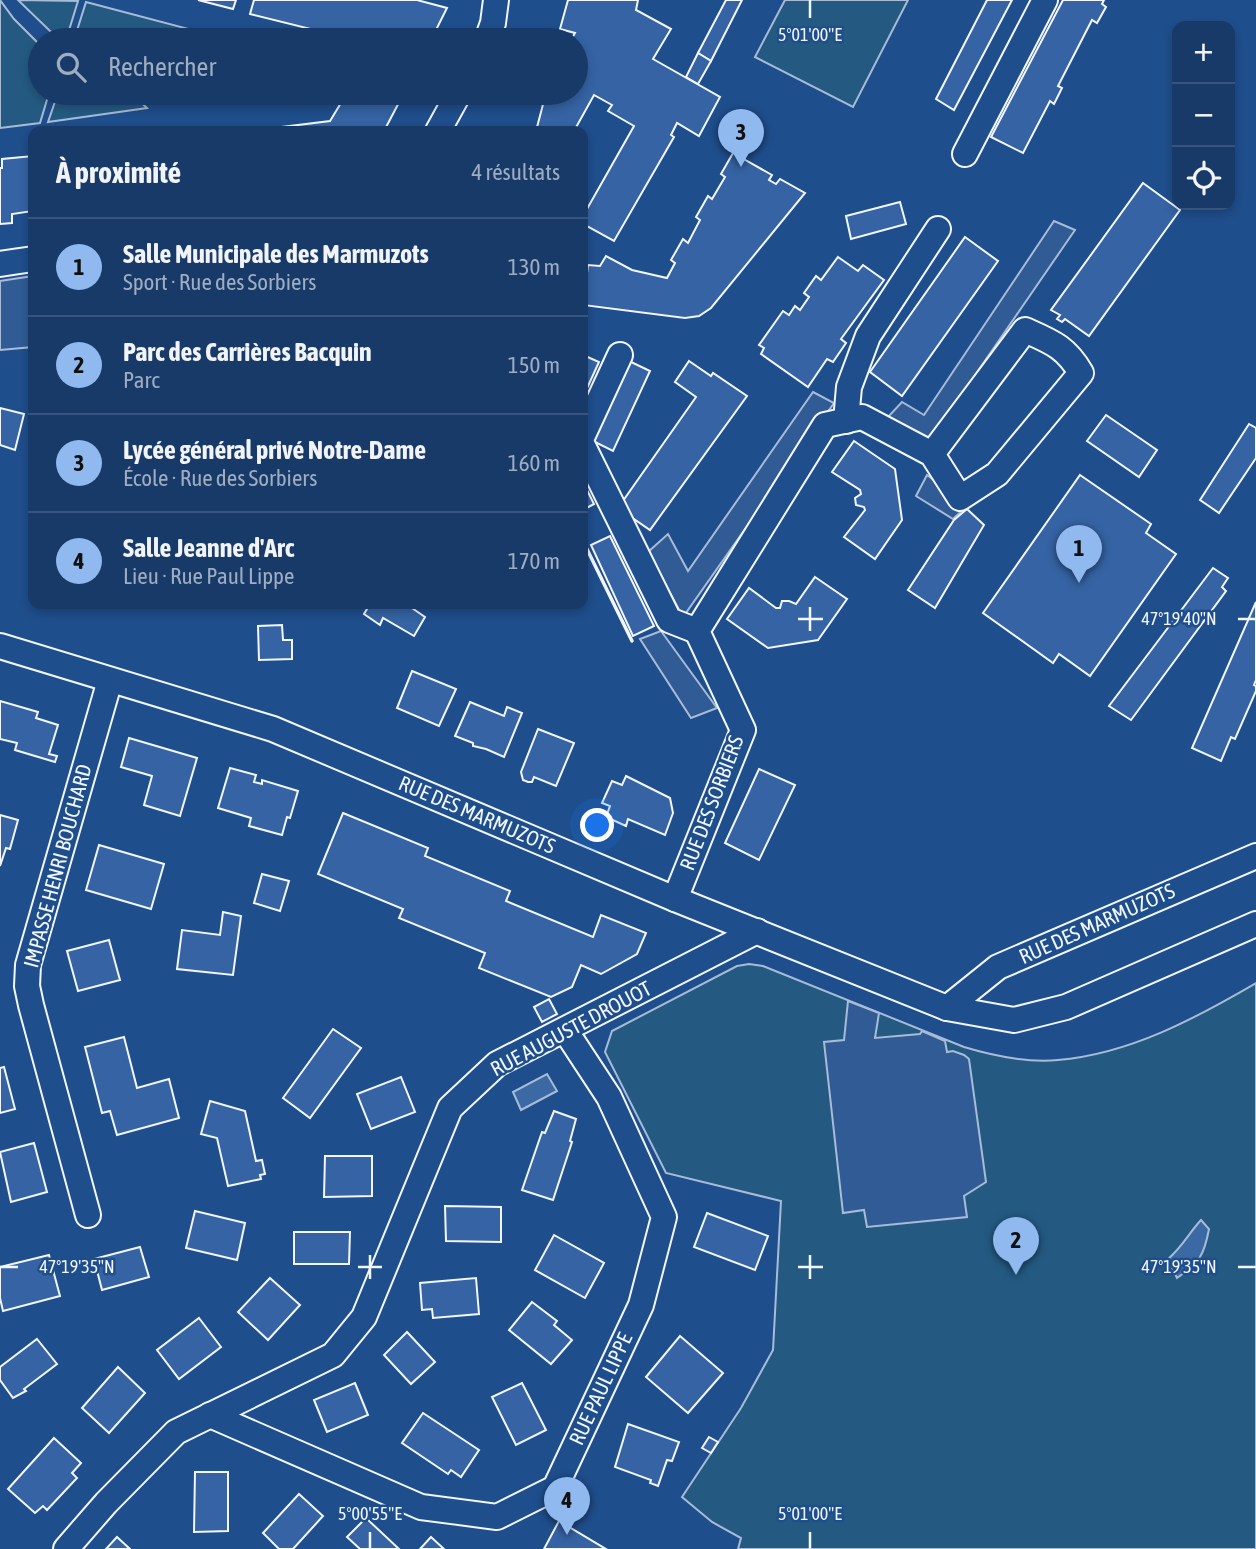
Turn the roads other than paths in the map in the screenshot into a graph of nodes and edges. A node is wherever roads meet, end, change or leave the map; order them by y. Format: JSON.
{"nodes":[{"id":1,"x":496,"y":0,"type":"edge"},
{"id":2,"x":1045,"y":0,"type":"edge"},
{"id":3,"x":491,"y":28,"type":"edge"},
{"id":4,"x":452,"y":105,"type":"edge"},
{"id":5,"x":441,"y":126,"type":"edge"},
{"id":6,"x":965,"y":154,"type":"dead end"},
{"id":7,"x":937,"y":229,"type":"dead end"},
{"id":8,"x":28,"y":261,"type":"edge"},
{"id":9,"x":0,"y":264,"type":"edge"},
{"id":10,"x":620,"y":355,"type":"dead end"},
{"id":11,"x":846,"y":421,"type":"junction"},
{"id":12,"x":588,"y":424,"type":"edge"},
{"id":13,"x":932,"y":454,"type":"junction"},
{"id":14,"x":588,"y":456,"type":"edge"},
{"id":15,"x":697,"y":631,"type":"junction"},
{"id":16,"x":0,"y":646,"type":"edge"},
{"id":17,"x":110,"y":681,"type":"junction"},
{"id":18,"x":1256,"y":856,"type":"edge"},
{"id":19,"x":675,"y":899,"type":"junction"},
{"id":20,"x":1256,"y":924,"type":"edge"},
{"id":21,"x":757,"y":931,"type":"junction"},
{"id":22,"x":947,"y":1008,"type":"junction"},
{"id":23,"x":565,"y":1030,"type":"junction"},
{"id":24,"x":88,"y":1215,"type":"dead end"},
{"id":25,"x":210,"y":1415,"type":"junction"},
{"id":26,"x":66,"y":1549,"type":"edge"}],
"edges":[{"from":1,"to":3,"type":"street"},
{"from":2,"to":6,"type":"street"},
{"from":4,"to":5,"type":"street"},
{"from":7,"to":11,"type":"street"},
{"from":8,"to":9,"type":"street"},
{"from":10,"to":12,"type":"street"},
{"from":11,"to":13,"type":"street"},
{"from":11,"to":15,"type":"street"},
{"from":13,"to":13,"type":"street"},
{"from":14,"to":15,"type":"street"},
{"from":15,"to":19,"type":"street","name":"RUE DES SORBIERS"},
{"from":16,"to":17,"type":"street","name":"RUE DES MARMUZOTS"},
{"from":17,"to":19,"type":"street","name":"RUE DES MARMUZOTS"},
{"from":17,"to":24,"type":"street","name":"IMPASSE HENRI BOUCHARD"},
{"from":18,"to":22,"type":"street","name":"RUE DES MARMUZOTS"},
{"from":19,"to":21,"type":"street","name":"RUE DES MARMUZOTS"},
{"from":20,"to":22,"type":"street","name":"RUE DES MARMUZOTS"},
{"from":21,"to":22,"type":"street","name":"RUE DES MARMUZOTS"},
{"from":21,"to":23,"type":"street","name":"RUE AUGUSTE DROUOT"},
{"from":23,"to":25,"type":"street","name":"RUE AUGUSTE DROUOT"},
{"from":23,"to":25,"type":"street","name":"RUE PAUL LIPPE"},
{"from":25,"to":26,"type":"street","name":"RUE AUGUSTE DROUOT"}]}
